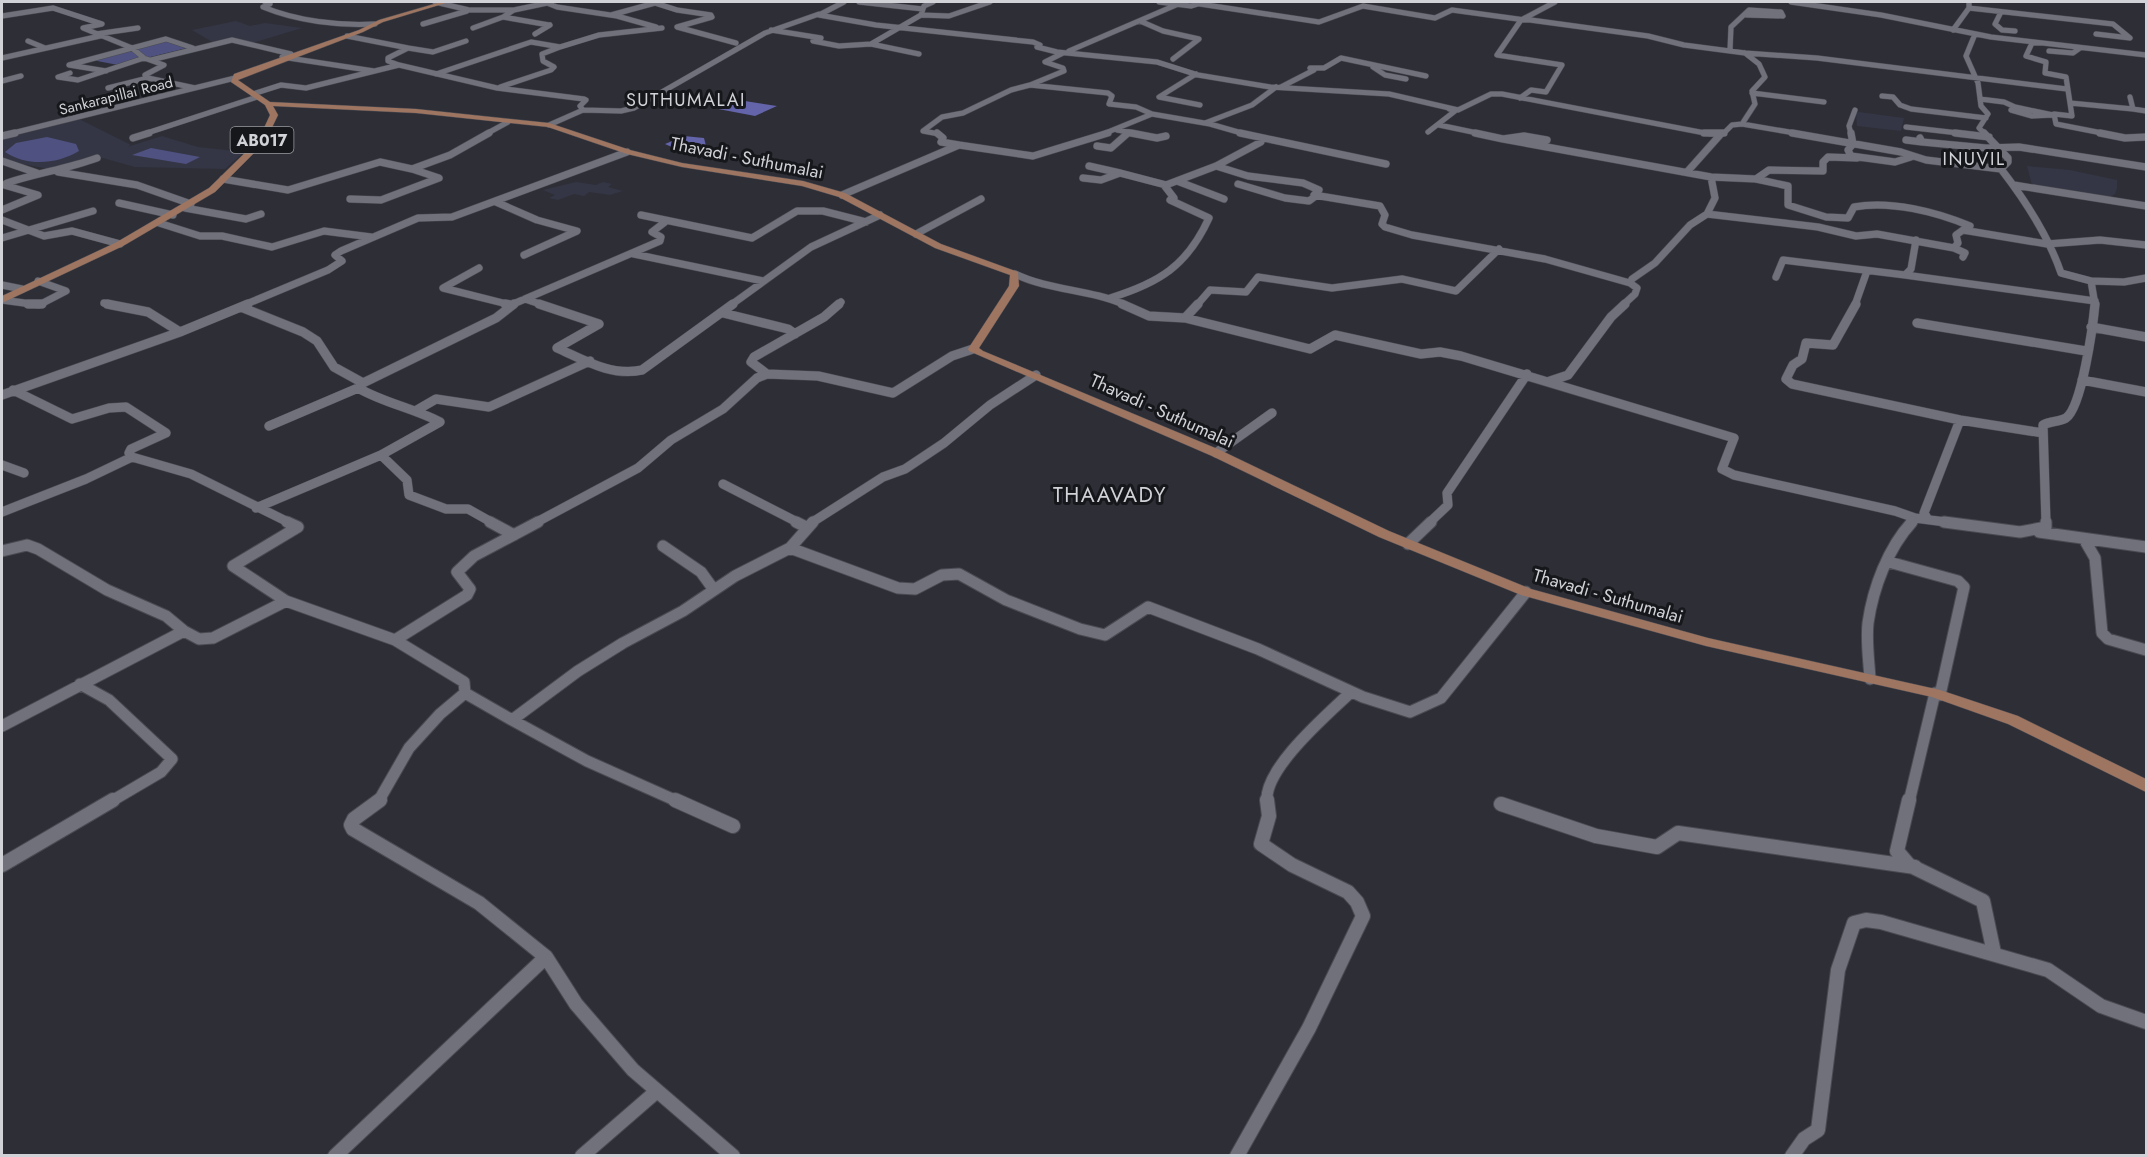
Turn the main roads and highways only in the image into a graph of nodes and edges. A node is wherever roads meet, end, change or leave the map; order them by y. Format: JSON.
{"nodes":[{"id":1,"x":440,"y":2,"type":"edge"},
{"id":2,"x":268,"y":104,"type":"junction"},
{"id":3,"x":2,"y":300,"type":"edge"},
{"id":4,"x":2146,"y":786,"type":"edge"}],
"edges":[{"from":1,"to":2,"type":"main road","number":"AB017"},
{"from":2,"to":3,"type":"main road","number":"AB017"},
{"from":2,"to":4,"type":"main road","name":"Thavadi - Suthumalai"}]}
